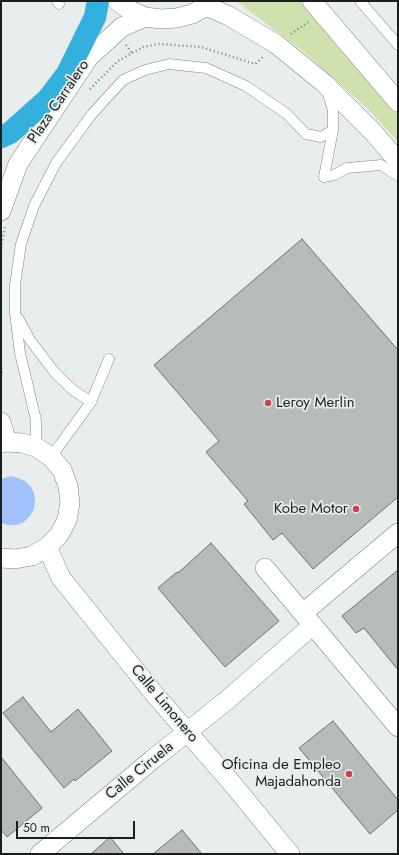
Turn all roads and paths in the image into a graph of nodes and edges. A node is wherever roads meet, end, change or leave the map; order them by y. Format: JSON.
{"nodes":[{"id":1,"x":98,"y":1,"type":"edge"},
{"id":2,"x":117,"y":1,"type":"edge"},
{"id":3,"x":360,"y":1,"type":"edge"},
{"id":4,"x":209,"y":4,"type":"edge"},
{"id":5,"x":318,"y":7,"type":"edge"},
{"id":6,"x":145,"y":17,"type":"junction"},
{"id":7,"x":276,"y":44,"type":"junction"},
{"id":8,"x":398,"y":45,"type":"edge"},
{"id":9,"x":89,"y":57,"type":"junction"},
{"id":10,"x":67,"y":74,"type":"junction"},
{"id":11,"x":325,"y":84,"type":"junction"},
{"id":12,"x":87,"y":92,"type":"dead end"},
{"id":13,"x":398,"y":102,"type":"edge"},
{"id":14,"x":333,"y":130,"type":"junction"},
{"id":15,"x":1,"y":138,"type":"edge"},
{"id":16,"x":398,"y":161,"type":"edge"},
{"id":17,"x":398,"y":176,"type":"edge"},
{"id":18,"x":4,"y":216,"type":"edge"},
{"id":19,"x":1,"y":248,"type":"edge"},
{"id":20,"x":15,"y":313,"type":"junction"},
{"id":21,"x":109,"y":359,"type":"dead end"},
{"id":22,"x":1,"y":364,"type":"edge"},
{"id":23,"x":1,"y":374,"type":"edge"},
{"id":24,"x":91,"y":402,"type":"junction"},
{"id":25,"x":1,"y":422,"type":"edge"},
{"id":26,"x":4,"y":443,"type":"edge"},
{"id":27,"x":43,"y":452,"type":"junction"},
{"id":28,"x":398,"y":533,"type":"edge"},
{"id":29,"x":47,"y":547,"type":"junction"},
{"id":30,"x":1,"y":558,"type":"edge"},
{"id":31,"x":265,"y":568,"type":"dead end"},
{"id":32,"x":308,"y":619,"type":"junction"},
{"id":33,"x":398,"y":726,"type":"edge"},
{"id":34,"x":188,"y":732,"type":"junction"},
{"id":35,"x":40,"y":854,"type":"edge"},
{"id":36,"x":290,"y":854,"type":"edge"}],
"edges":[{"from":1,"to":10,"type":"highway"},
{"from":2,"to":6,"type":"street"},
{"from":3,"to":8,"type":"lane"},
{"from":4,"to":6,"type":"street"},
{"from":4,"to":7,"type":"street"},
{"from":5,"to":7,"type":"path"},
{"from":5,"to":13,"type":"street"},
{"from":6,"to":9,"type":"street","name":"Plaza Carralero"},
{"from":7,"to":11,"type":"street"},
{"from":7,"to":12,"type":"path"},
{"from":9,"to":10,"type":"highway"},
{"from":9,"to":18,"type":"street","name":"Plaza Carralero"},
{"from":10,"to":15,"type":"highway"},
{"from":11,"to":14,"type":"lane"},
{"from":11,"to":16,"type":"street"},
{"from":14,"to":17,"type":"lane"},
{"from":14,"to":20,"type":"lane"},
{"from":18,"to":19,"type":"path"},
{"from":20,"to":24,"type":"lane"},
{"from":20,"to":27,"type":"lane"},
{"from":21,"to":24,"type":"lane"},
{"from":22,"to":23,"type":"path"},
{"from":24,"to":27,"type":"lane"},
{"from":25,"to":26,"type":"street"},
{"from":26,"to":27,"type":"street"},
{"from":27,"to":29,"type":"street"},
{"from":28,"to":32,"type":"street","name":"Calle Ciruela"},
{"from":29,"to":30,"type":"street"},
{"from":29,"to":34,"type":"street","name":"Calle Limonero"},
{"from":31,"to":32,"type":"street"},
{"from":32,"to":33,"type":"street"},
{"from":32,"to":34,"type":"street","name":"Calle Ciruela"},
{"from":34,"to":35,"type":"street","name":"Calle Ciruela"},
{"from":34,"to":36,"type":"street","name":"Calle Limonero"}]}
